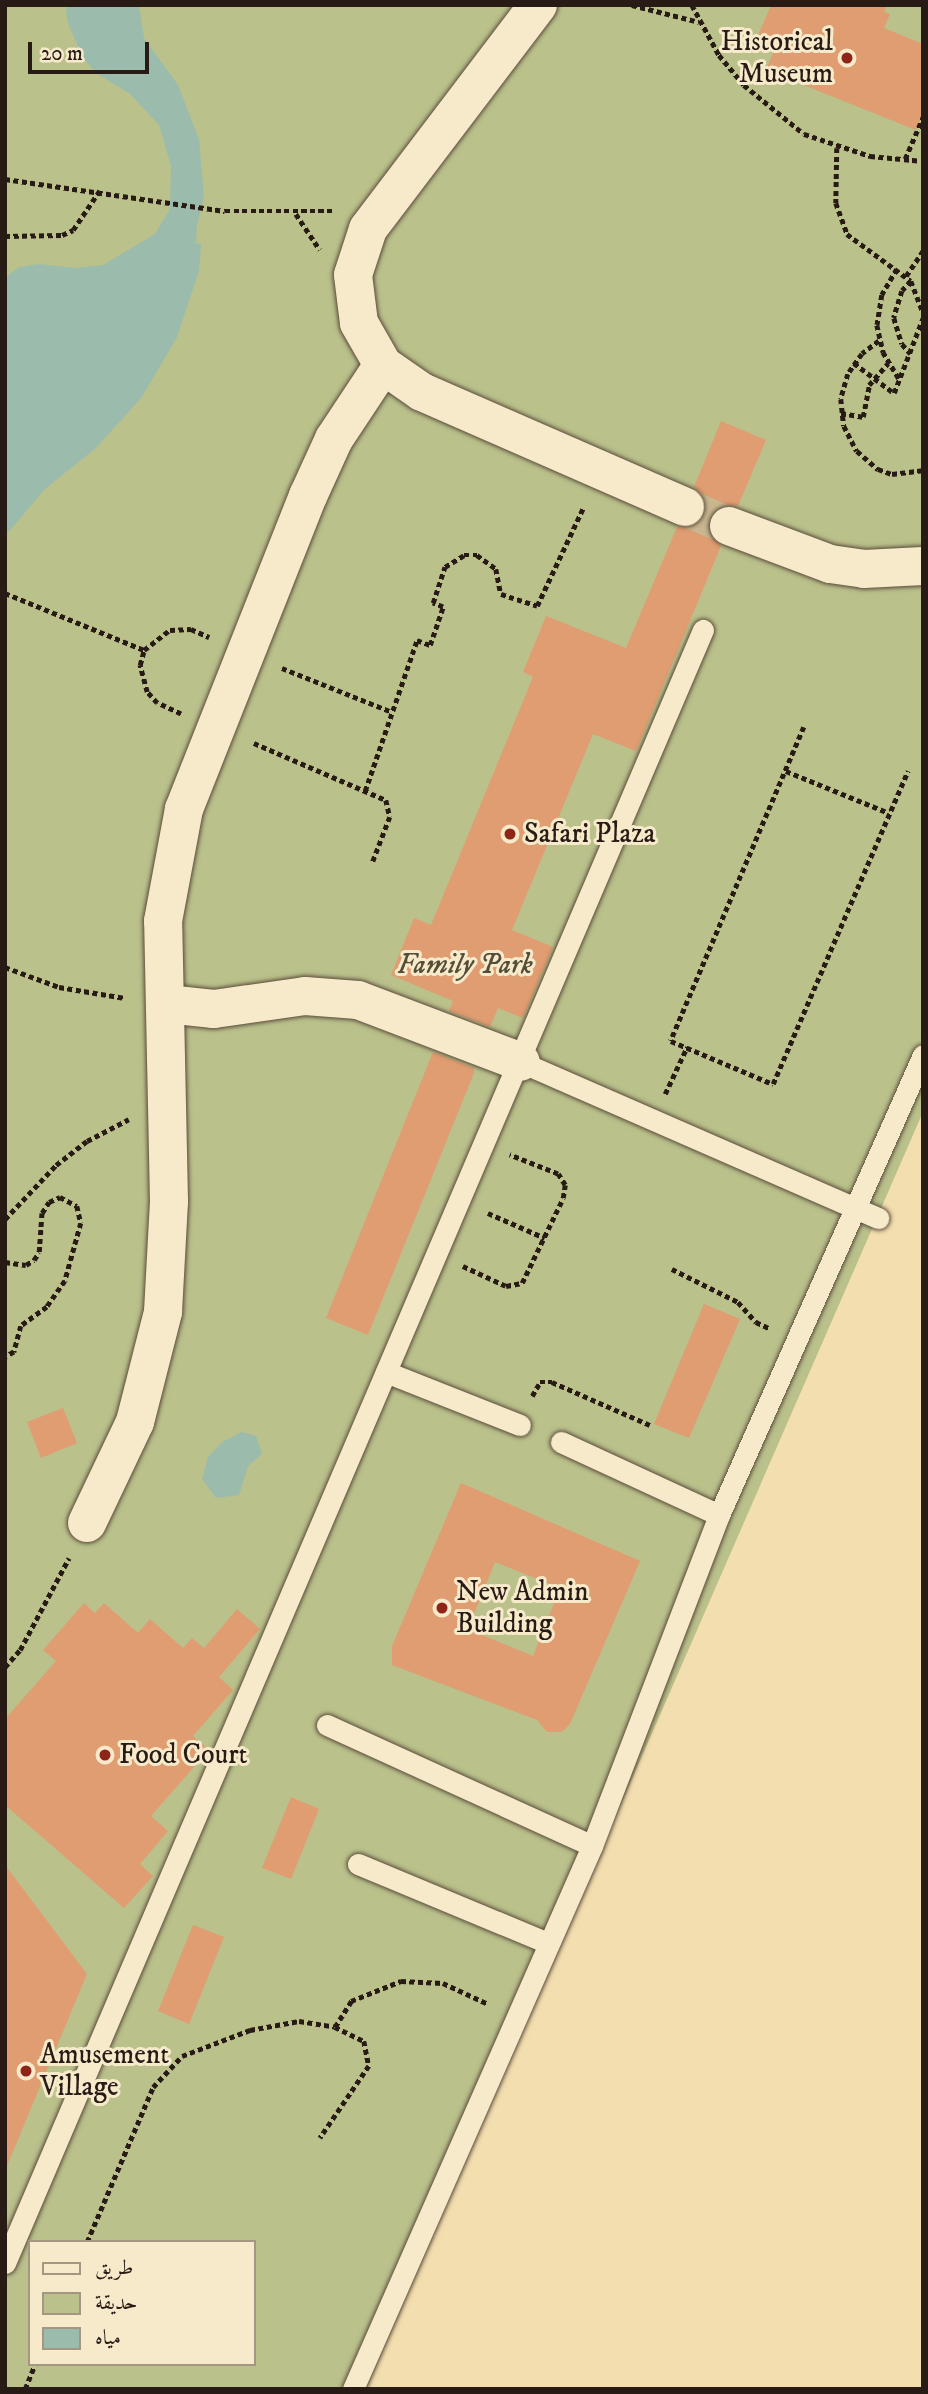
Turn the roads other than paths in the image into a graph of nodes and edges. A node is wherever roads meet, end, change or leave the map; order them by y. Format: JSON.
{"nodes":[{"id":1,"x":538,"y":5,"type":"edge"},
{"id":2,"x":383,"y":365,"type":"junction"},
{"id":3,"x":685,"y":507,"type":"tunnel mouth"},
{"id":4,"x":729,"y":526,"type":"tunnel mouth"},
{"id":5,"x":923,"y":566,"type":"edge"},
{"id":6,"x":703,"y":630,"type":"dead end"},
{"id":7,"x":167,"y":1004,"type":"junction"},
{"id":8,"x":923,"y":1055,"type":"edge"},
{"id":9,"x":521,"y":1062,"type":"junction"},
{"id":10,"x":853,"y":1208,"type":"junction"},
{"id":11,"x":877,"y":1218,"type":"dead end"},
{"id":12,"x":386,"y":1372,"type":"junction"},
{"id":13,"x":520,"y":1425,"type":"road end"},
{"id":14,"x":561,"y":1442,"type":"dead end"},
{"id":15,"x":719,"y":1515,"type":"junction"},
{"id":16,"x":87,"y":1523,"type":"road end"},
{"id":17,"x":327,"y":1725,"type":"dead end"},
{"id":18,"x":592,"y":1846,"type":"junction"},
{"id":19,"x":358,"y":1864,"type":"dead end"},
{"id":20,"x":548,"y":1943,"type":"junction"},
{"id":21,"x":5,"y":2263,"type":"edge"},
{"id":22,"x":352,"y":2389,"type":"edge"}],
"edges":[{"from":1,"to":2,"type":"street"},
{"from":2,"to":3,"type":"street"},
{"from":2,"to":7,"type":"street"},
{"from":4,"to":5,"type":"street"},
{"from":6,"to":9,"type":"lane"},
{"from":7,"to":9,"type":"street"},
{"from":7,"to":16,"type":"street"},
{"from":8,"to":10,"type":"lane"},
{"from":9,"to":10,"type":"lane"},
{"from":9,"to":12,"type":"lane"},
{"from":10,"to":11,"type":"lane"},
{"from":10,"to":15,"type":"lane"},
{"from":12,"to":13,"type":"lane"},
{"from":12,"to":21,"type":"lane"},
{"from":14,"to":15,"type":"lane"},
{"from":15,"to":18,"type":"lane"},
{"from":17,"to":18,"type":"lane"},
{"from":18,"to":20,"type":"lane"},
{"from":19,"to":20,"type":"lane"},
{"from":20,"to":22,"type":"lane"}]}
